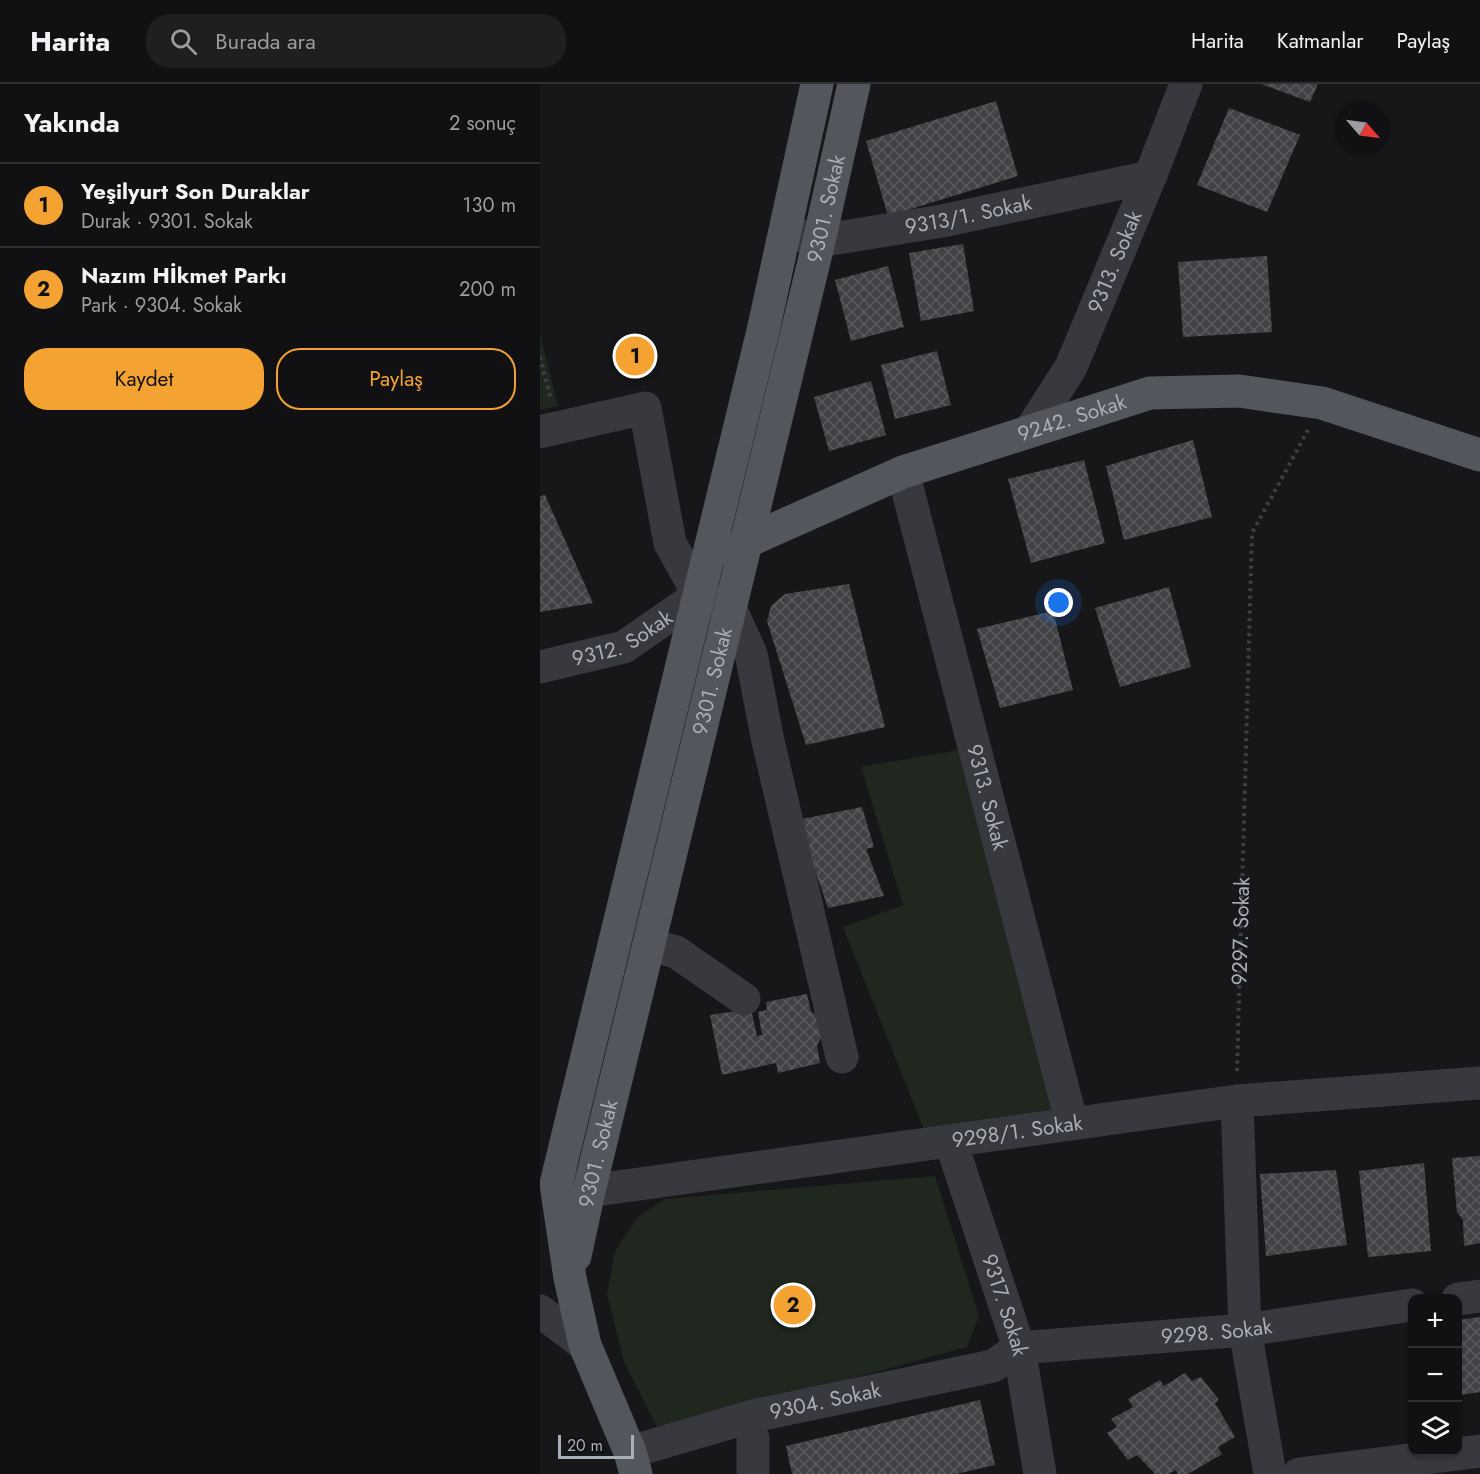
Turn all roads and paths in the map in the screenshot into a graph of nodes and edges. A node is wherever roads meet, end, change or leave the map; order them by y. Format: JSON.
{"nodes":[{"id":1,"x":817,"y":84,"type":"edge"},
{"id":2,"x":854,"y":84,"type":"edge"},
{"id":3,"x":1186,"y":84,"type":"edge"},
{"id":4,"x":1150,"y":177,"type":"junction"},
{"id":5,"x":786,"y":231,"type":"junction"},
{"id":6,"x":819,"y":241,"type":"junction"},
{"id":7,"x":540,"y":357,"type":"edge"},
{"id":8,"x":542,"y":374,"type":"edge"},
{"id":9,"x":1322,"y":403,"type":"junction"},
{"id":10,"x":549,"y":430,"type":"edge"},
{"id":11,"x":1030,"y":431,"type":"junction"},
{"id":12,"x":1480,"y":455,"type":"edge"},
{"id":13,"x":903,"y":472,"type":"junction"},
{"id":14,"x":748,"y":541,"type":"junction"},
{"id":15,"x":699,"y":595,"type":"junction"},
{"id":16,"x":731,"y":610,"type":"junction"},
{"id":17,"x":540,"y":667,"type":"edge"},
{"id":18,"x":649,"y":945,"type":"junction"},
{"id":19,"x":744,"y":999,"type":"dead end"},
{"id":20,"x":842,"y":1058,"type":"dead end"},
{"id":21,"x":1480,"y":1083,"type":"edge"},
{"id":22,"x":1237,"y":1101,"type":"junction"},
{"id":23,"x":1072,"y":1124,"type":"junction"},
{"id":24,"x":951,"y":1142,"type":"junction"},
{"id":25,"x":556,"y":1184,"type":"junction"},
{"id":26,"x":589,"y":1191,"type":"junction"},
{"id":27,"x":570,"y":1278,"type":"junction"},
{"id":28,"x":1480,"y":1296,"type":"edge"},
{"id":29,"x":1462,"y":1298,"type":"edge"},
{"id":30,"x":1408,"y":1306,"type":"edge"},
{"id":31,"x":540,"y":1311,"type":"edge"},
{"id":32,"x":1245,"y":1330,"type":"junction"},
{"id":33,"x":585,"y":1345,"type":"junction"},
{"id":34,"x":1019,"y":1348,"type":"junction"},
{"id":35,"x":753,"y":1438,"type":"dead end"},
{"id":36,"x":1480,"y":1451,"type":"edge"},
{"id":37,"x":633,"y":1463,"type":"edge"},
{"id":38,"x":753,"y":1474,"type":"edge"},
{"id":39,"x":1040,"y":1474,"type":"edge"},
{"id":40,"x":1270,"y":1474,"type":"edge"},
{"id":41,"x":1299,"y":1474,"type":"edge"}],
"edges":[{"from":1,"to":5,"type":"main road","name":"9301. Sokak"},
{"from":2,"to":6,"type":"main road","name":"9301. Sokak"},
{"from":3,"to":4,"type":"street","name":"9313. Sokak"},
{"from":4,"to":6,"type":"street","name":"9313/1. Sokak"},
{"from":4,"to":11,"type":"street","name":"9313. Sokak"},
{"from":5,"to":6,"type":"street","name":"9313/1. Sokak"},
{"from":5,"to":15,"type":"main road","name":"9301. Sokak"},
{"from":6,"to":14,"type":"main road","name":"9301. Sokak"},
{"from":7,"to":8,"type":"path"},
{"from":8,"to":10,"type":"path"},
{"from":9,"to":11,"type":"main road","name":"9242. Sokak"},
{"from":9,"to":12,"type":"main road","name":"9242. Sokak"},
{"from":9,"to":22,"type":"path","name":"9297. Sokak"},
{"from":10,"to":15,"type":"street"},
{"from":11,"to":13,"type":"main road","name":"9242. Sokak"},
{"from":13,"to":14,"type":"main road","name":"9242. Sokak"},
{"from":13,"to":23,"type":"street","name":"9313. Sokak"},
{"from":14,"to":15,"type":"main road","name":"9242. Sokak"},
{"from":14,"to":16,"type":"main road","name":"9301. Sokak"},
{"from":15,"to":16,"type":"street"},
{"from":15,"to":17,"type":"street","name":"9312. Sokak"},
{"from":15,"to":25,"type":"main road","name":"9301. Sokak"},
{"from":16,"to":18,"type":"main road","name":"9301. Sokak"},
{"from":16,"to":20,"type":"street"},
{"from":18,"to":19,"type":"street"},
{"from":18,"to":26,"type":"main road","name":"9301. Sokak"},
{"from":21,"to":22,"type":"street","name":"9298/1. Sokak"},
{"from":22,"to":23,"type":"street","name":"9298/1. Sokak"},
{"from":22,"to":32,"type":"street"},
{"from":23,"to":24,"type":"street","name":"9298/1. Sokak"},
{"from":24,"to":26,"type":"street","name":"9298/1. Sokak"},
{"from":24,"to":34,"type":"street","name":"9317. Sokak"},
{"from":25,"to":26,"type":"street","name":"9298/1. Sokak"},
{"from":25,"to":27,"type":"main road","name":"9301. Sokak"},
{"from":26,"to":27,"type":"main road","name":"9301. Sokak"},
{"from":27,"to":33,"type":"main road","name":"9301. Sokak"},
{"from":28,"to":29,"type":"street"},
{"from":30,"to":32,"type":"street","name":"9298. Sokak"},
{"from":31,"to":33,"type":"street"},
{"from":32,"to":34,"type":"street","name":"9298. Sokak"},
{"from":32,"to":40,"type":"street"},
{"from":33,"to":37,"type":"main road","name":"9301. Sokak"},
{"from":34,"to":37,"type":"street","name":"9304. Sokak"},
{"from":34,"to":39,"type":"street","name":"9317. Sokak"},
{"from":35,"to":38,"type":"street"},
{"from":36,"to":41,"type":"street"}]}
